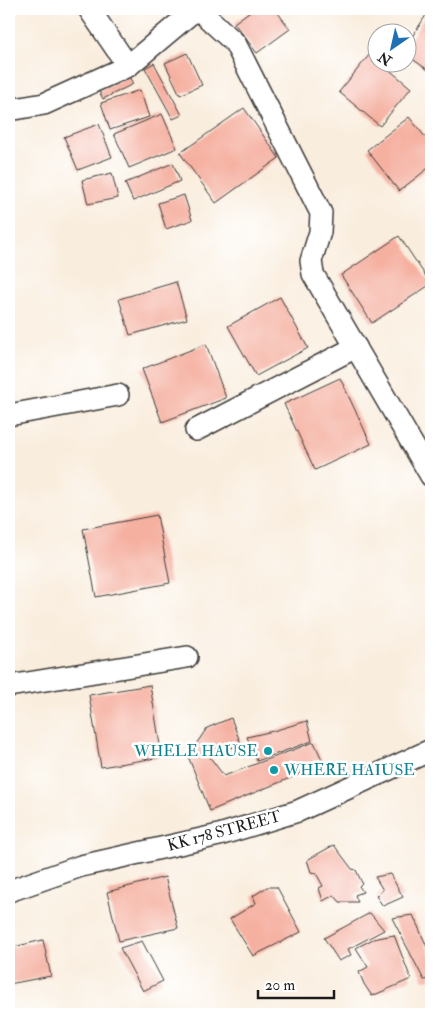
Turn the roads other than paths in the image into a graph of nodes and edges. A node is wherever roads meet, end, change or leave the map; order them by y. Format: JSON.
{"nodes":[{"id":1,"x":90,"y":9,"type":"edge"},
{"id":2,"x":197,"y":9,"type":"edge"},
{"id":3,"x":128,"y":66,"type":"junction"},
{"id":4,"x":9,"y":110,"type":"edge"},
{"id":5,"x":356,"y":347,"type":"junction"},
{"id":6,"x":118,"y":395,"type":"dead end"},
{"id":7,"x":9,"y":415,"type":"edge"},
{"id":8,"x":196,"y":430,"type":"dead end"},
{"id":9,"x":431,"y":476,"type":"edge"},
{"id":10,"x":187,"y":657,"type":"dead end"},
{"id":11,"x":9,"y":686,"type":"edge"},
{"id":12,"x":431,"y":750,"type":"edge"},
{"id":13,"x":9,"y":891,"type":"edge"}],
"edges":[{"from":1,"to":3,"type":"street"},
{"from":2,"to":3,"type":"street"},
{"from":2,"to":5,"type":"street"},
{"from":3,"to":4,"type":"street"},
{"from":5,"to":8,"type":"street"},
{"from":5,"to":9,"type":"street"},
{"from":6,"to":7,"type":"street"},
{"from":10,"to":11,"type":"street"},
{"from":12,"to":13,"type":"street","name":"KK 178 STREET"}]}
